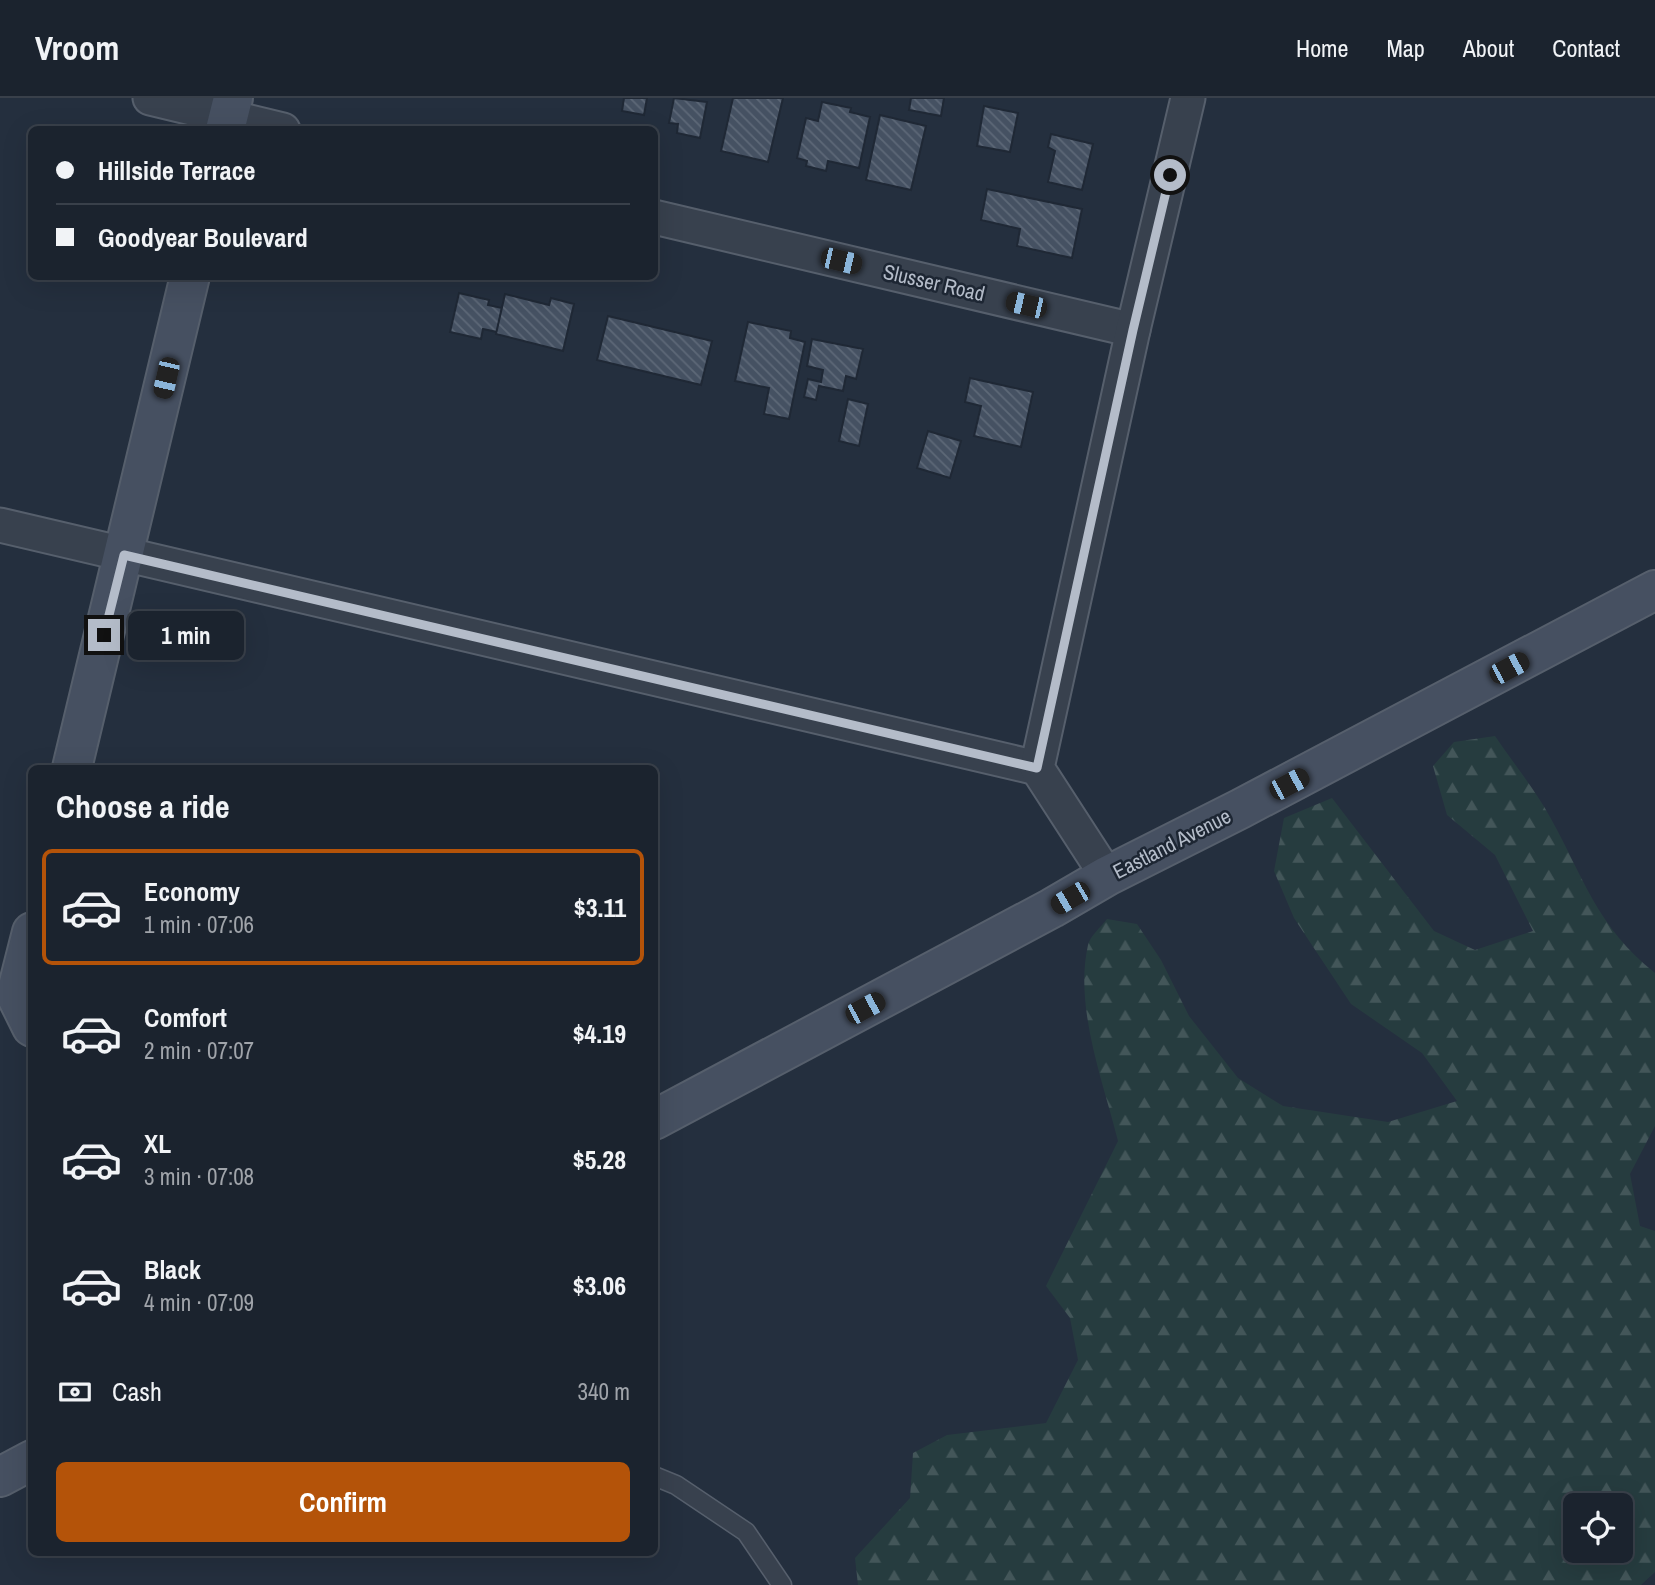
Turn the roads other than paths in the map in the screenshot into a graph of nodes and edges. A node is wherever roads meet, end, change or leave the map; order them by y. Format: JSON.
{"nodes":[{"id":1,"x":150,"y":98,"type":"edge"},
{"id":2,"x":1188,"y":98,"type":"edge"},
{"id":3,"x":229,"y":115,"type":"edge"},
{"id":4,"x":269,"y":126,"type":"edge"},
{"id":5,"x":658,"y":218,"type":"edge"},
{"id":6,"x":189,"y":280,"type":"edge"},
{"id":7,"x":1133,"y":330,"type":"junction"},
{"id":8,"x":0,"y":525,"type":"edge"},
{"id":9,"x":124,"y":555,"type":"junction"},
{"id":10,"x":1655,"y":590,"type":"edge"},
{"id":11,"x":73,"y":765,"type":"edge"},
{"id":12,"x":1037,"y":768,"type":"junction"},
{"id":13,"x":1107,"y":876,"type":"junction"},
{"id":14,"x":28,"y":950,"type":"edge"},
{"id":15,"x":16,"y":1004,"type":"edge"},
{"id":16,"x":658,"y":1118,"type":"edge"},
{"id":17,"x":28,"y":1462,"type":"edge"},
{"id":18,"x":0,"y":1477,"type":"edge"},
{"id":19,"x":658,"y":1478,"type":"edge"},
{"id":20,"x":782,"y":1585,"type":"edge"}],
"edges":[{"from":1,"to":3,"type":"street"},
{"from":2,"to":7,"type":"street"},
{"from":3,"to":4,"type":"street"},
{"from":5,"to":7,"type":"street","name":"Slusser Road"},
{"from":6,"to":9,"type":"street"},
{"from":7,"to":12,"type":"street"},
{"from":8,"to":9,"type":"street"},
{"from":9,"to":11,"type":"street"},
{"from":9,"to":12,"type":"street"},
{"from":10,"to":13,"type":"street","name":"Eastland Avenue"},
{"from":12,"to":13,"type":"street"},
{"from":13,"to":16,"type":"street","name":"Eastland Avenue"},
{"from":14,"to":15,"type":"street"},
{"from":17,"to":18,"type":"street"},
{"from":19,"to":20,"type":"lane"}]}
